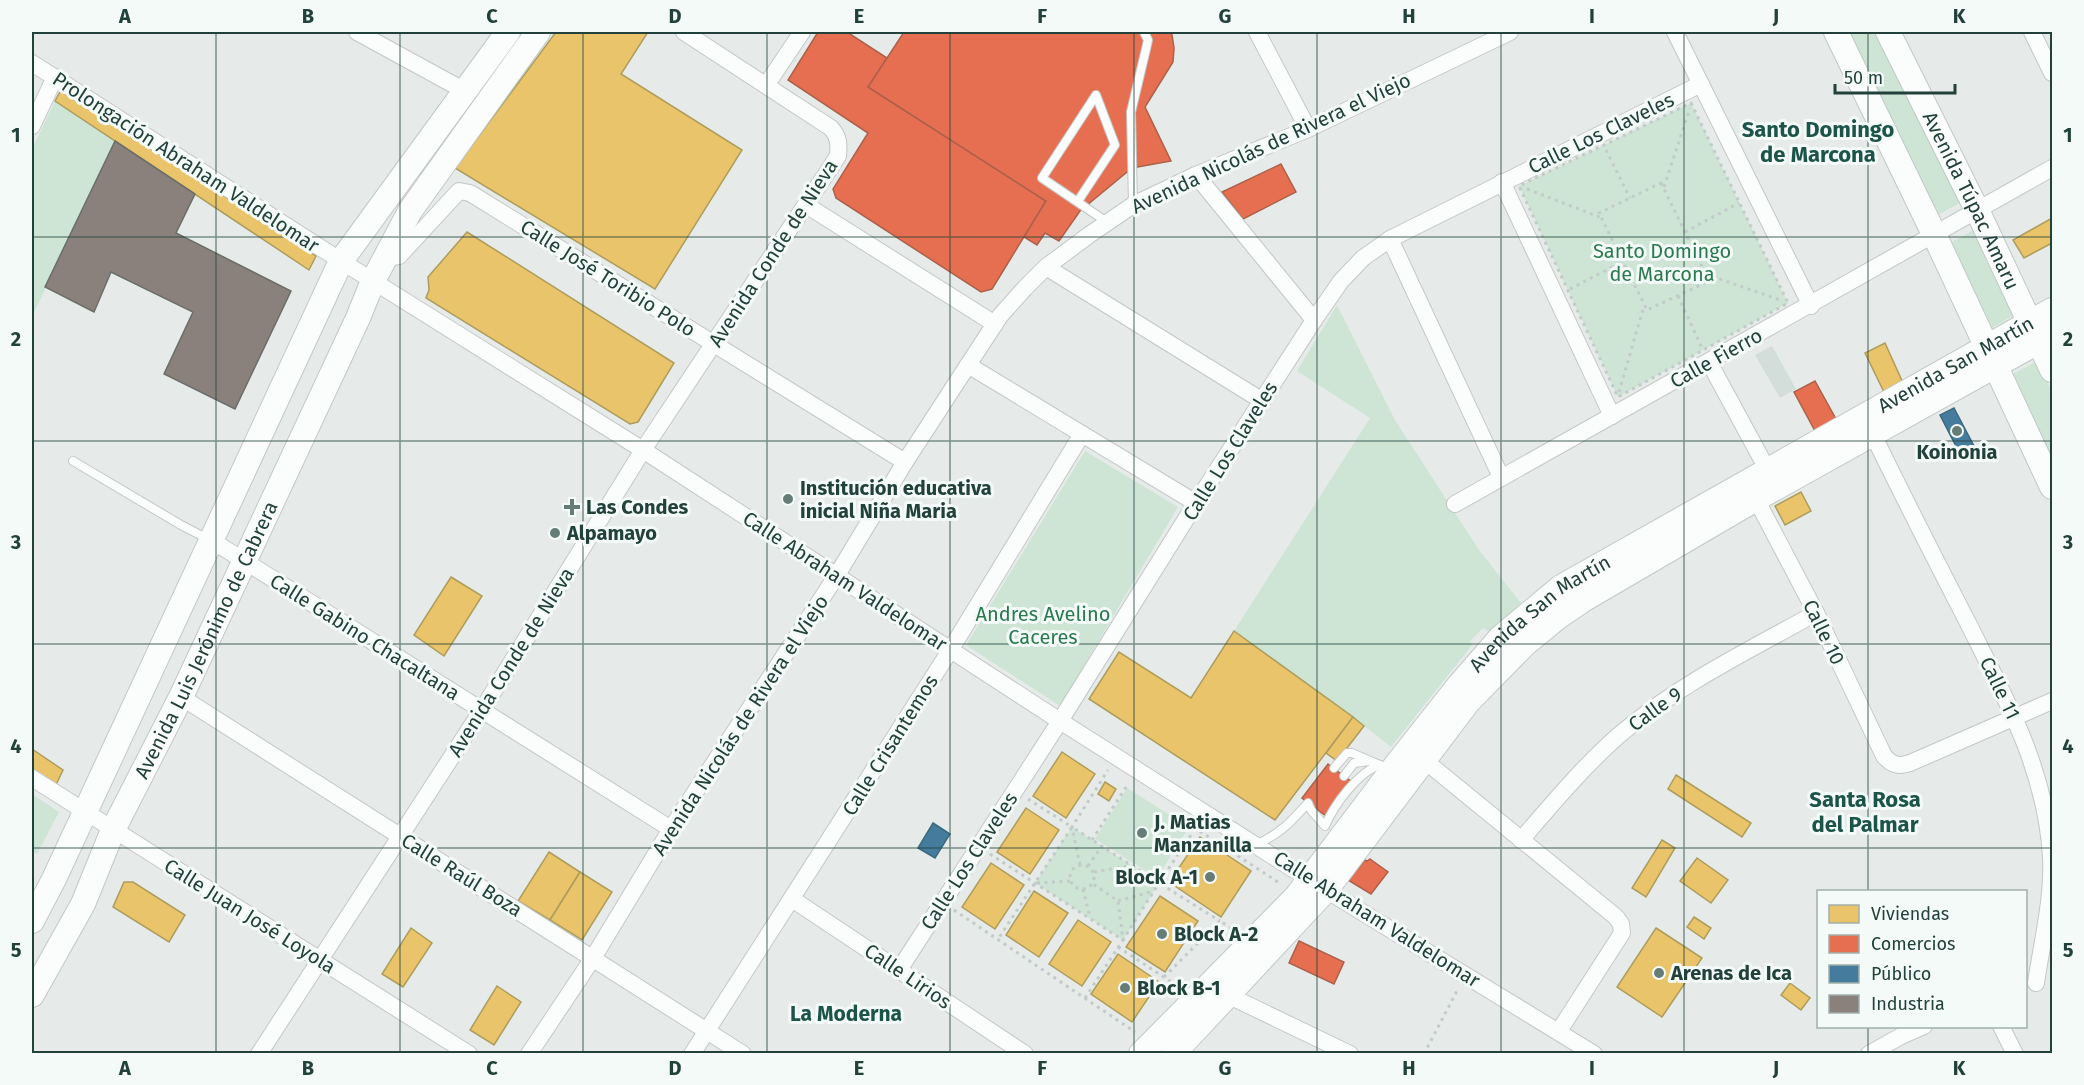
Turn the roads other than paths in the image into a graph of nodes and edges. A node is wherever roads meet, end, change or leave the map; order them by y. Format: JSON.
{"nodes":[{"id":1,"x":357,"y":32,"type":"edge"},
{"id":2,"x":508,"y":32,"type":"edge"},
{"id":3,"x":538,"y":32,"type":"edge"},
{"id":4,"x":684,"y":32,"type":"edge"},
{"id":5,"x":802,"y":32,"type":"edge"},
{"id":6,"x":1144,"y":32,"type":"edge"},
{"id":7,"x":1257,"y":32,"type":"edge"},
{"id":8,"x":1510,"y":32,"type":"edge"},
{"id":9,"x":1675,"y":32,"type":"edge"},
{"id":10,"x":1836,"y":32,"type":"edge"},
{"id":11,"x":1888,"y":32,"type":"edge"},
{"id":12,"x":2032,"y":32,"type":"edge"},
{"id":13,"x":32,"y":63,"type":"edge"},
{"id":14,"x":2052,"y":73,"type":"edge"},
{"id":15,"x":55,"y":77,"type":"junction"},
{"id":16,"x":767,"y":84,"type":"junction"},
{"id":17,"x":1701,"y":84,"type":"junction"},
{"id":18,"x":465,"y":91,"type":"junction"},
{"id":19,"x":32,"y":126,"type":"edge"},
{"id":20,"x":1308,"y":129,"type":"junction"},
{"id":21,"x":2052,"y":168,"type":"edge"},
{"id":22,"x":1196,"y":175,"type":"junction"},
{"id":23,"x":1502,"y":182,"type":"junction"},
{"id":24,"x":1078,"y":201,"type":"junction"},
{"id":25,"x":806,"y":205,"type":"junction"},
{"id":26,"x":1133,"y":205,"type":"junction"},
{"id":27,"x":1977,"y":210,"type":"junction"},
{"id":28,"x":1107,"y":222,"type":"junction"},
{"id":29,"x":1934,"y":234,"type":"junction"},
{"id":30,"x":1390,"y":239,"type":"junction"},
{"id":31,"x":385,"y":258,"type":"junction"},
{"id":32,"x":341,"y":261,"type":"junction"},
{"id":33,"x":1046,"y":267,"type":"junction"},
{"id":34,"x":373,"y":281,"type":"junction"},
{"id":35,"x":1811,"y":306,"type":"junction"},
{"id":36,"x":2052,"y":310,"type":"edge"},
{"id":37,"x":1314,"y":320,"type":"junction"},
{"id":38,"x":995,"y":324,"type":"junction"},
{"id":39,"x":2040,"y":333,"type":"edge"},
{"id":40,"x":714,"y":343,"type":"junction"},
{"id":41,"x":1706,"y":356,"type":"junction"},
{"id":42,"x":1990,"y":357,"type":"junction"},
{"id":43,"x":968,"y":364,"type":"junction"},
{"id":44,"x":2052,"y":370,"type":"edge"},
{"id":45,"x":1261,"y":400,"type":"junction"},
{"id":46,"x":1612,"y":416,"type":"junction"},
{"id":47,"x":1868,"y":425,"type":"junction"},
{"id":48,"x":1082,"y":434,"type":"junction"},
{"id":49,"x":643,"y":450,"type":"junction"},
{"id":50,"x":73,"y":461,"type":"dead end"},
{"id":51,"x":905,"y":462,"type":"junction"},
{"id":52,"x":1767,"y":469,"type":"junction"},
{"id":53,"x":1501,"y":477,"type":"junction"},
{"id":54,"x":2052,"y":487,"type":"edge"},
{"id":55,"x":1756,"y":499,"type":"junction"},
{"id":56,"x":1196,"y":503,"type":"junction"},
{"id":57,"x":1455,"y":504,"type":"dead end"},
{"id":58,"x":211,"y":540,"type":"junction"},
{"id":59,"x":245,"y":561,"type":"junction"},
{"id":60,"x":837,"y":575,"type":"junction"},
{"id":61,"x":1816,"y":613,"type":"junction"},
{"id":62,"x":951,"y":649,"type":"junction"},
{"id":63,"x":181,"y":697,"type":"junction"},
{"id":64,"x":2052,"y":701,"type":"edge"},
{"id":65,"x":482,"y":710,"type":"junction"},
{"id":66,"x":2014,"y":717,"type":"junction"},
{"id":67,"x":1060,"y":721,"type":"junction"},
{"id":68,"x":1424,"y":760,"type":"junction"},
{"id":69,"x":1370,"y":761,"type":"junction"},
{"id":70,"x":1388,"y":765,"type":"junction"},
{"id":71,"x":1334,"y":768,"type":"dead end"},
{"id":72,"x":1344,"y":776,"type":"dead end"},
{"id":73,"x":32,"y":778,"type":"edge"},
{"id":74,"x":84,"y":811,"type":"junction"},
{"id":75,"x":1319,"y":811,"type":"dead end"},
{"id":76,"x":671,"y":829,"type":"junction"},
{"id":77,"x":113,"y":830,"type":"junction"},
{"id":78,"x":1332,"y":833,"type":"junction"},
{"id":79,"x":400,"y":836,"type":"junction"},
{"id":80,"x":1521,"y":840,"type":"junction"},
{"id":81,"x":1255,"y":844,"type":"junction"},
{"id":82,"x":1318,"y":884,"type":"junction"},
{"id":83,"x":792,"y":899,"type":"junction"},
{"id":84,"x":32,"y":921,"type":"edge"},
{"id":85,"x":593,"y":958,"type":"junction"},
{"id":86,"x":319,"y":959,"type":"junction"},
{"id":87,"x":899,"y":970,"type":"junction"},
{"id":88,"x":2052,"y":976,"type":"edge"},
{"id":89,"x":2031,"y":985,"type":"edge"},
{"id":90,"x":1210,"y":993,"type":"junction"},
{"id":91,"x":32,"y":994,"type":"edge"},
{"id":92,"x":1919,"y":1028,"type":"edge"},
{"id":93,"x":2002,"y":1028,"type":"edge"},
{"id":94,"x":706,"y":1030,"type":"junction"},
{"id":95,"x":1559,"y":1031,"type":"junction"},
{"id":96,"x":1141,"y":1045,"type":"edge"},
{"id":97,"x":1343,"y":1052,"type":"edge"},
{"id":98,"x":259,"y":1053,"type":"edge"},
{"id":99,"x":469,"y":1053,"type":"edge"},
{"id":100,"x":529,"y":1053,"type":"edge"},
{"id":101,"x":692,"y":1053,"type":"edge"},
{"id":102,"x":743,"y":1053,"type":"edge"},
{"id":103,"x":1025,"y":1053,"type":"edge"},
{"id":104,"x":1173,"y":1053,"type":"edge"},
{"id":105,"x":1594,"y":1053,"type":"edge"},
{"id":106,"x":1869,"y":1053,"type":"edge"},
{"id":107,"x":2015,"y":1053,"type":"edge"}],
"edges":[{"from":1,"to":18,"type":"street"},
{"from":2,"to":18,"type":"main road","name":"Avenida Luis Jerónimo de Cabrera"},
{"from":3,"to":31,"type":"main road","name":"Avenida Luis Jerónimo de Cabrera"},
{"from":4,"to":16,"type":"street"},
{"from":5,"to":16,"type":"street"},
{"from":6,"to":26,"type":"lane"},
{"from":7,"to":20,"type":"street"},
{"from":8,"to":20,"type":"street","name":"Avenida Nicolás de Rivera el Viejo"},
{"from":9,"to":17,"type":"street"},
{"from":10,"to":29,"type":"main road"},
{"from":11,"to":27,"type":"main road","name":"Avenida Túpac Amaru"},
{"from":12,"to":14,"type":"street"},
{"from":13,"to":15,"type":"street","name":"Prolongación Abraham Valdelomar"},
{"from":15,"to":19,"type":"street"},
{"from":15,"to":32,"type":"street","name":"Prolongación Abraham Valdelomar"},
{"from":16,"to":25,"type":"street","name":"Avenida Conde de Nieva"},
{"from":17,"to":23,"type":"street","name":"Calle Los Claveles"},
{"from":17,"to":35,"type":"street"},
{"from":18,"to":32,"type":"main road","name":"Avenida Luis Jerónimo de Cabrera"},
{"from":20,"to":22,"type":"street","name":"Avenida Nicolás de Rivera el Viejo"},
{"from":21,"to":27,"type":"street","name":"Calle Fierro"},
{"from":22,"to":26,"type":"street","name":"Avenida Nicolás de Rivera el Viejo"},
{"from":22,"to":37,"type":"street"},
{"from":23,"to":30,"type":"street","name":"Calle Los Claveles"},
{"from":23,"to":46,"type":"street"},
{"from":24,"to":24,"type":"lane"},
{"from":24,"to":28,"type":"lane"},
{"from":25,"to":38,"type":"street"},
{"from":25,"to":40,"type":"street","name":"Avenida Conde de Nieva"},
{"from":26,"to":28,"type":"street","name":"Avenida Nicolás de Rivera el Viejo"},
{"from":27,"to":29,"type":"street","name":"Calle Fierro"},
{"from":27,"to":39,"type":"main road","name":"Avenida Túpac Amaru"},
{"from":28,"to":33,"type":"street","name":"Avenida Nicolás de Rivera el Viejo"},
{"from":29,"to":35,"type":"street","name":"Calle Fierro"},
{"from":29,"to":42,"type":"main road"},
{"from":30,"to":37,"type":"street","name":"Calle Los Claveles"},
{"from":30,"to":53,"type":"street"},
{"from":31,"to":34,"type":"main road","name":"Avenida Luis Jerónimo de Cabrera"},
{"from":31,"to":40,"type":"street","name":"Calle José Toribio Polo"},
{"from":32,"to":34,"type":"street","name":"Calle Abraham Valdelomar"},
{"from":32,"to":58,"type":"main road","name":"Avenida Luis Jerónimo de Cabrera"},
{"from":33,"to":38,"type":"street","name":"Avenida Nicolás de Rivera el Viejo"},
{"from":33,"to":45,"type":"street"},
{"from":34,"to":49,"type":"street","name":"Calle Abraham Valdelomar"},
{"from":34,"to":59,"type":"main road","name":"Avenida Luis Jerónimo de Cabrera"},
{"from":35,"to":41,"type":"street","name":"Calle Fierro"},
{"from":36,"to":39,"type":"main road","name":"Avenida San Martín"},
{"from":37,"to":45,"type":"street","name":"Calle Los Claveles"},
{"from":38,"to":43,"type":"street","name":"Avenida Nicolás de Rivera el Viejo"},
{"from":39,"to":42,"type":"main road","name":"Avenida San Martín"},
{"from":39,"to":44,"type":"main road","name":"Avenida Túpac Amaru"},
{"from":40,"to":49,"type":"street","name":"Avenida Conde de Nieva"},
{"from":40,"to":51,"type":"street","name":"Calle José Toribio Polo"},
{"from":41,"to":46,"type":"street","name":"Calle Fierro"},
{"from":41,"to":52,"type":"street"},
{"from":42,"to":47,"type":"main road","name":"Avenida San Martín"},
{"from":42,"to":54,"type":"main road"},
{"from":43,"to":48,"type":"street"},
{"from":43,"to":51,"type":"street","name":"Avenida Nicolás de Rivera el Viejo"},
{"from":45,"to":56,"type":"street","name":"Calle Los Claveles"},
{"from":46,"to":53,"type":"street","name":"Calle Fierro"},
{"from":47,"to":52,"type":"main road","name":"Avenida San Martín"},
{"from":47,"to":55,"type":"main road","name":"Avenida San Martín"},
{"from":47,"to":66,"type":"street","name":"Calle 11"},
{"from":48,"to":56,"type":"street"},
{"from":48,"to":62,"type":"street","name":"Calle Crisantemos"},
{"from":49,"to":60,"type":"street","name":"Calle Abraham Valdelomar"},
{"from":49,"to":65,"type":"street","name":"Avenida Conde de Nieva"},
{"from":50,"to":58,"type":"lane"},
{"from":51,"to":60,"type":"street","name":"Avenida Nicolás de Rivera el Viejo"},
{"from":52,"to":70,"type":"main road","name":"Avenida San Martín"},
{"from":53,"to":57,"type":"street","name":"Calle Fierro"},
{"from":55,"to":61,"type":"street","name":"Calle 10"},
{"from":55,"to":68,"type":"main road","name":"Avenida San Martín"},
{"from":56,"to":67,"type":"street","name":"Calle Los Claveles"},
{"from":58,"to":59,"type":"street","name":"Calle Gabino Chacaltana"},
{"from":58,"to":74,"type":"main road","name":"Avenida Luis Jerónimo de Cabrera"},
{"from":59,"to":63,"type":"main road","name":"Avenida Luis Jerónimo de Cabrera"},
{"from":59,"to":65,"type":"street","name":"Calle Gabino Chacaltana"},
{"from":60,"to":62,"type":"street","name":"Calle Abraham Valdelomar"},
{"from":60,"to":76,"type":"street","name":"Avenida Nicolás de Rivera el Viejo"},
{"from":61,"to":66,"type":"street","name":"Calle 10"},
{"from":61,"to":80,"type":"street","name":"Calle 9"},
{"from":62,"to":67,"type":"street","name":"Calle Abraham Valdelomar"},
{"from":62,"to":83,"type":"street","name":"Calle Crisantemos"},
{"from":63,"to":77,"type":"main road","name":"Avenida Luis Jerónimo de Cabrera"},
{"from":63,"to":79,"type":"street","name":"Calle Raúl Boza"},
{"from":64,"to":66,"type":"street"},
{"from":65,"to":76,"type":"street","name":"Calle Gabino Chacaltana"},
{"from":65,"to":79,"type":"street","name":"Avenida Conde de Nieva"},
{"from":66,"to":89,"type":"street","name":"Calle 11"},
{"from":67,"to":81,"type":"street","name":"Calle Abraham Valdelomar"},
{"from":67,"to":87,"type":"street","name":"Calle Los Claveles"},
{"from":68,"to":80,"type":"street"},
{"from":68,"to":82,"type":"main road","name":"Avenida San Martín"},
{"from":69,"to":70,"type":"lane"},
{"from":69,"to":71,"type":"lane"},
{"from":69,"to":72,"type":"lane"},
{"from":70,"to":78,"type":"main road","name":"Avenida San Martín"},
{"from":73,"to":74,"type":"street","name":"Calle Juan José Loyola"},
{"from":74,"to":77,"type":"street","name":"Calle Juan José Loyola"},
{"from":74,"to":84,"type":"main road","name":"Avenida Luis Jerónimo de Cabrera"},
{"from":75,"to":78,"type":"lane"},
{"from":76,"to":85,"type":"street","name":"Avenida Nicolás de Rivera el Viejo"},
{"from":77,"to":86,"type":"street","name":"Calle Juan José Loyola"},
{"from":77,"to":91,"type":"main road","name":"Avenida Luis Jerónimo de Cabrera"},
{"from":78,"to":81,"type":"lane"},
{"from":78,"to":82,"type":"main road","name":"Avenida San Martín"},
{"from":79,"to":85,"type":"street","name":"Calle Raúl Boza"},
{"from":79,"to":86,"type":"street","name":"Avenida Conde de Nieva"},
{"from":80,"to":95,"type":"street"},
{"from":81,"to":82,"type":"street","name":"Calle Abraham Valdelomar"},
{"from":82,"to":90,"type":"main road","name":"Avenida San Martín"},
{"from":82,"to":95,"type":"street","name":"Calle Abraham Valdelomar"},
{"from":83,"to":87,"type":"street","name":"Calle Lirios"},
{"from":83,"to":94,"type":"street","name":"Calle Crisantemos"},
{"from":85,"to":94,"type":"street","name":"Calle Raúl Boza"},
{"from":85,"to":100,"type":"street","name":"Avenida Nicolás de Rivera el Viejo"},
{"from":86,"to":98,"type":"street","name":"Avenida Conde de Nieva"},
{"from":86,"to":99,"type":"street","name":"Calle Juan José Loyola"},
{"from":87,"to":103,"type":"street","name":"Calle Lirios"},
{"from":88,"to":89,"type":"street"},
{"from":90,"to":96,"type":"main road","name":"Avenida San Martín"},
{"from":90,"to":97,"type":"street"},
{"from":90,"to":104,"type":"main road","name":"Avenida San Martín"},
{"from":92,"to":106,"type":"street"},
{"from":93,"to":107,"type":"street"},
{"from":94,"to":101,"type":"street","name":"Calle Crisantemos"},
{"from":94,"to":102,"type":"street","name":"Calle Raúl Boza"},
{"from":95,"to":105,"type":"street","name":"Calle Abraham Valdelomar"}]}
